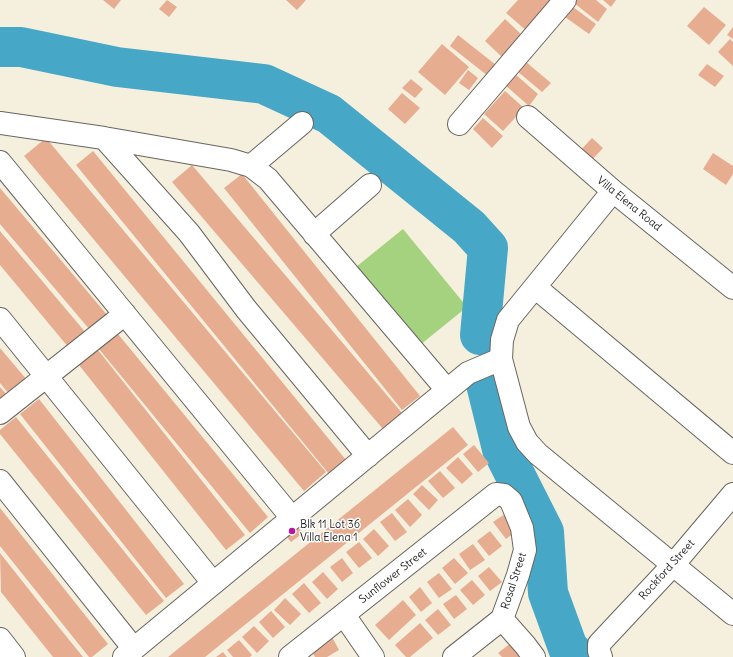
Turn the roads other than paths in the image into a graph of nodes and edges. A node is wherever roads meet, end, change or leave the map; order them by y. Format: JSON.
{"nodes":[{"id":1,"x":565,"y":0,"type":"edge"},
{"id":2,"x":528,"y":117,"type":"dead end"},
{"id":3,"x":0,"y":123,"type":"edge"},
{"id":4,"x":302,"y":124,"type":"dead end"},
{"id":5,"x":459,"y":124,"type":"dead end"},
{"id":6,"x":104,"y":138,"type":"junction"},
{"id":7,"x":0,"y":162,"type":"edge"},
{"id":8,"x":251,"y":166,"type":"junction"},
{"id":9,"x":370,"y":185,"type":"dead end"},
{"id":10,"x":613,"y":191,"type":"junction"},
{"id":11,"x":314,"y":234,"type":"junction"},
{"id":12,"x":535,"y":287,"type":"junction"},
{"id":13,"x":733,"y":288,"type":"edge"},
{"id":14,"x":125,"y":314,"type":"junction"},
{"id":15,"x":0,"y":319,"type":"edge"},
{"id":16,"x":496,"y":362,"type":"junction"},
{"id":17,"x":48,"y":376,"type":"junction"},
{"id":18,"x":448,"y":390,"type":"junction"},
{"id":19,"x":0,"y":413,"type":"edge"},
{"id":20,"x":733,"y":453,"type":"edge"},
{"id":21,"x":368,"y":456,"type":"junction"},
{"id":22,"x":0,"y":481,"type":"edge"},
{"id":23,"x":496,"y":494,"type":"joint"},
{"id":24,"x":733,"y":494,"type":"edge"},
{"id":25,"x":292,"y":518,"type":"junction"},
{"id":26,"x":673,"y":565,"type":"junction"},
{"id":27,"x":213,"y":584,"type":"junction"},
{"id":28,"x":344,"y":614,"type":"junction"},
{"id":29,"x":733,"y":614,"type":"edge"},
{"id":30,"x":502,"y":619,"type":"junction"},
{"id":31,"x":0,"y":639,"type":"edge"},
{"id":32,"x":600,"y":650,"type":"edge"},
{"id":33,"x":129,"y":653,"type":"edge"},
{"id":34,"x":14,"y":657,"type":"edge"},
{"id":35,"x":290,"y":657,"type":"edge"},
{"id":36,"x":373,"y":657,"type":"edge"},
{"id":37,"x":454,"y":657,"type":"edge"},
{"id":38,"x":534,"y":657,"type":"edge"}],
"edges":[{"from":1,"to":5,"type":"street"},
{"from":2,"to":10,"type":"street","name":"Villa Elena Road"},
{"from":3,"to":6,"type":"street"},
{"from":4,"to":8,"type":"street"},
{"from":6,"to":8,"type":"street"},
{"from":6,"to":21,"type":"street"},
{"from":7,"to":14,"type":"street"},
{"from":8,"to":11,"type":"street"},
{"from":9,"to":11,"type":"street"},
{"from":10,"to":12,"type":"street"},
{"from":10,"to":13,"type":"street","name":"Villa Elena Road"},
{"from":11,"to":18,"type":"street"},
{"from":12,"to":16,"type":"street"},
{"from":12,"to":20,"type":"street"},
{"from":14,"to":17,"type":"street"},
{"from":14,"to":25,"type":"street"},
{"from":15,"to":17,"type":"street"},
{"from":16,"to":18,"type":"street"},
{"from":16,"to":26,"type":"street"},
{"from":17,"to":19,"type":"street"},
{"from":17,"to":27,"type":"street"},
{"from":18,"to":21,"type":"street"},
{"from":21,"to":25,"type":"street"},
{"from":22,"to":33,"type":"street"},
{"from":23,"to":28,"type":"street","name":"Sunflower Street"},
{"from":23,"to":30,"type":"street","name":"Rosal Street"},
{"from":24,"to":26,"type":"street","name":"Rockford Street"},
{"from":25,"to":27,"type":"street"},
{"from":26,"to":29,"type":"street"},
{"from":26,"to":32,"type":"street","name":"Rockford Street"},
{"from":27,"to":33,"type":"street"},
{"from":28,"to":35,"type":"street","name":"Sunflower Street"},
{"from":28,"to":36,"type":"street"},
{"from":30,"to":37,"type":"street","name":"Rosal Street"},
{"from":30,"to":38,"type":"street"},
{"from":31,"to":34,"type":"street"}]}
